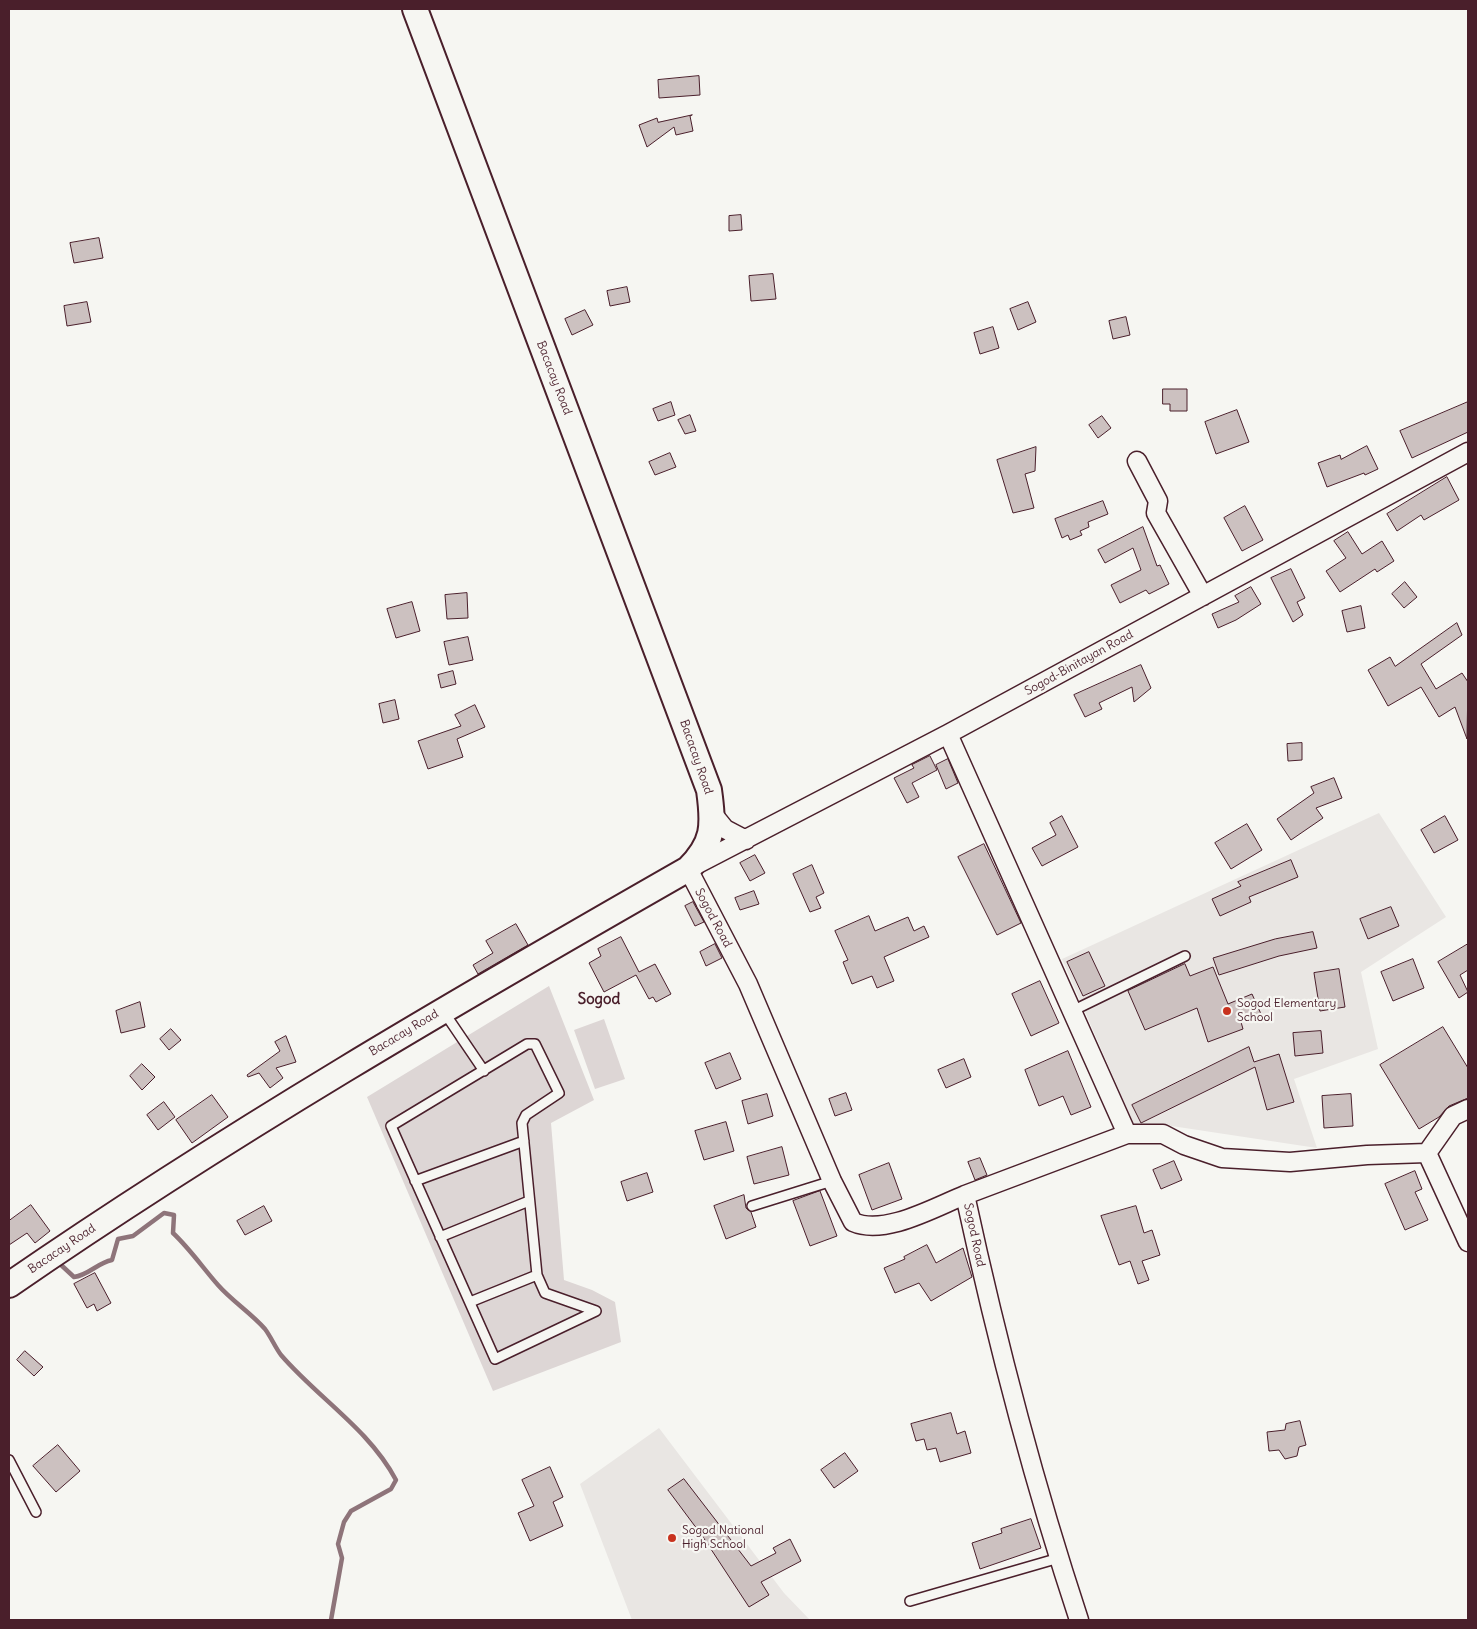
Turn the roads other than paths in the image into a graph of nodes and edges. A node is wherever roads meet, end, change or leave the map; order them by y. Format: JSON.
{"nodes":[{"id":1,"x":415,"y":9,"type":"edge"},
{"id":2,"x":1468,"y":452,"type":"edge"},
{"id":3,"x":1137,"y":461,"type":"dead end"},
{"id":4,"x":1203,"y":596,"type":"junction"},
{"id":5,"x":948,"y":734,"type":"junction"},
{"id":6,"x":712,"y":813,"type":"junction"},
{"id":7,"x":746,"y":840,"type":"junction"},
{"id":8,"x":688,"y":869,"type":"junction"},
{"id":9,"x":1185,"y":956,"type":"dead end"},
{"id":10,"x":443,"y":1009,"type":"junction"},
{"id":11,"x":1072,"y":1011,"type":"junction"},
{"id":12,"x":484,"y":1071,"type":"junction"},
{"id":13,"x":1468,"y":1109,"type":"edge"},
{"id":14,"x":1127,"y":1134,"type":"junction"},
{"id":15,"x":524,"y":1141,"type":"junction"},
{"id":16,"x":1427,"y":1153,"type":"junction"},
{"id":17,"x":415,"y":1181,"type":"junction"},
{"id":18,"x":832,"y":1181,"type":"junction"},
{"id":19,"x":965,"y":1195,"type":"junction"},
{"id":20,"x":529,"y":1201,"type":"junction"},
{"id":21,"x":752,"y":1206,"type":"dead end"},
{"id":22,"x":440,"y":1237,"type":"junction"},
{"id":23,"x":1468,"y":1242,"type":"edge"},
{"id":24,"x":537,"y":1275,"type":"junction"},
{"id":25,"x":9,"y":1285,"type":"edge"},
{"id":26,"x":470,"y":1302,"type":"junction"},
{"id":27,"x":9,"y":1460,"type":"edge"},
{"id":28,"x":36,"y":1512,"type":"dead end"},
{"id":29,"x":1059,"y":1558,"type":"junction"},
{"id":30,"x":910,"y":1601,"type":"dead end"},
{"id":31,"x":1080,"y":1620,"type":"edge"}],
"edges":[{"from":1,"to":6,"type":"main road","name":"Bacacay Road"},
{"from":2,"to":4,"type":"street","name":"Sogod-Binitayan Road"},
{"from":3,"to":4,"type":"street"},
{"from":4,"to":5,"type":"street","name":"Sogod-Binitayan Road"},
{"from":5,"to":7,"type":"street","name":"Sogod-Binitayan Road"},
{"from":5,"to":11,"type":"street"},
{"from":6,"to":7,"type":"street"},
{"from":6,"to":8,"type":"main road","name":"Bacacay Road"},
{"from":7,"to":8,"type":"street","name":"Sogod-Binitayan Road"},
{"from":8,"to":10,"type":"main road","name":"Bacacay Road"},
{"from":8,"to":18,"type":"street","name":"Sogod Road"},
{"from":9,"to":11,"type":"lane"},
{"from":10,"to":12,"type":"lane"},
{"from":10,"to":25,"type":"main road","name":"Bacacay Road"},
{"from":11,"to":14,"type":"street"},
{"from":12,"to":15,"type":"lane"},
{"from":12,"to":17,"type":"lane"},
{"from":13,"to":16,"type":"street"},
{"from":14,"to":16,"type":"street"},
{"from":14,"to":19,"type":"street"},
{"from":15,"to":17,"type":"lane"},
{"from":15,"to":20,"type":"lane"},
{"from":16,"to":23,"type":"street"},
{"from":17,"to":22,"type":"lane"},
{"from":18,"to":19,"type":"street","name":"Sogod Road"},
{"from":18,"to":21,"type":"lane"},
{"from":19,"to":29,"type":"street","name":"Sogod Road"},
{"from":20,"to":22,"type":"lane"},
{"from":20,"to":24,"type":"lane"},
{"from":22,"to":26,"type":"lane"},
{"from":24,"to":26,"type":"lane"},
{"from":24,"to":26,"type":"lane"},
{"from":27,"to":28,"type":"lane"},
{"from":29,"to":30,"type":"lane"},
{"from":29,"to":31,"type":"street","name":"Sogod Road"}]}
